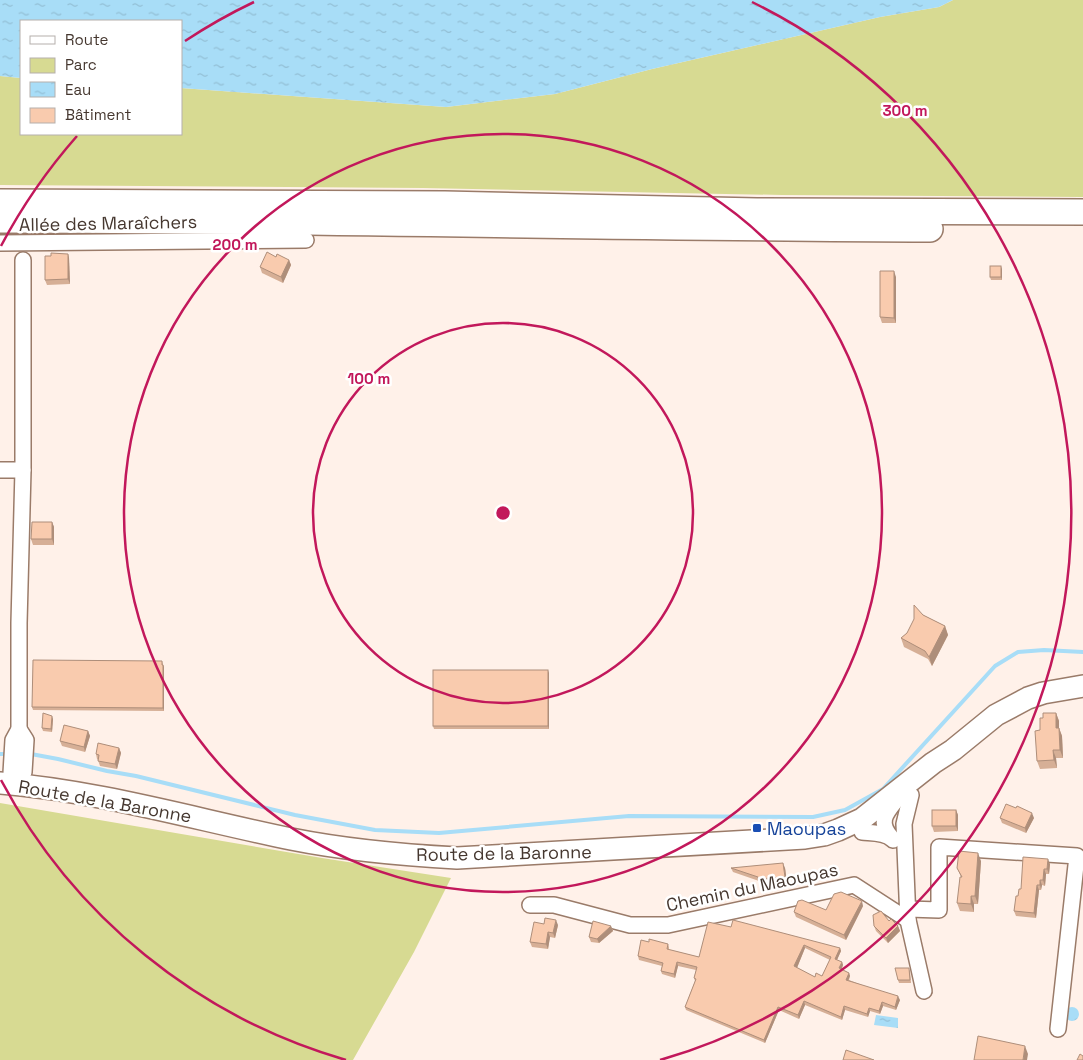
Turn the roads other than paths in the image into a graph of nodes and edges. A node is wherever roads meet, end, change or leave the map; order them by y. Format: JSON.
{"nodes":[{"id":1,"x":0,"y":202,"type":"edge"},
{"id":2,"x":1083,"y":212,"type":"edge"},
{"id":3,"x":0,"y":220,"type":"edge"},
{"id":4,"x":1083,"y":229,"type":"edge"},
{"id":5,"x":306,"y":240,"type":"dead end"},
{"id":6,"x":0,"y":243,"type":"edge"},
{"id":7,"x":23,"y":260,"type":"dead end"},
{"id":8,"x":0,"y":470,"type":"edge"},
{"id":9,"x":23,"y":470,"type":"junction"},
{"id":10,"x":1083,"y":686,"type":"edge"},
{"id":11,"x":8,"y":784,"type":"edge"},
{"id":12,"x":911,"y":788,"type":"junction"},
{"id":13,"x":883,"y":822,"type":"junction"},
{"id":14,"x":530,"y":905,"type":"dead end"},
{"id":15,"x":908,"y":914,"type":"junction"},
{"id":16,"x":924,"y":991,"type":"dead end"},
{"id":17,"x":1058,"y":1029,"type":"dead end"}],
"edges":[{"from":1,"to":2,"type":"highway"},
{"from":3,"to":4,"type":"highway"},
{"from":5,"to":6,"type":"street","name":"Allée des Maraîchers"},
{"from":7,"to":9,"type":"street"},
{"from":8,"to":9,"type":"street"},
{"from":9,"to":11,"type":"street"},
{"from":10,"to":12,"type":"main road","name":"Route de la Baronne"},
{"from":11,"to":13,"type":"main road","name":"Route de la Baronne"},
{"from":12,"to":13,"type":"main road","name":"Route de la Baronne"},
{"from":12,"to":13,"type":"street"},
{"from":13,"to":15,"type":"street"},
{"from":14,"to":15,"type":"street","name":"Chemin du Maoupas"},
{"from":15,"to":16,"type":"street"},
{"from":15,"to":17,"type":"street"}]}
